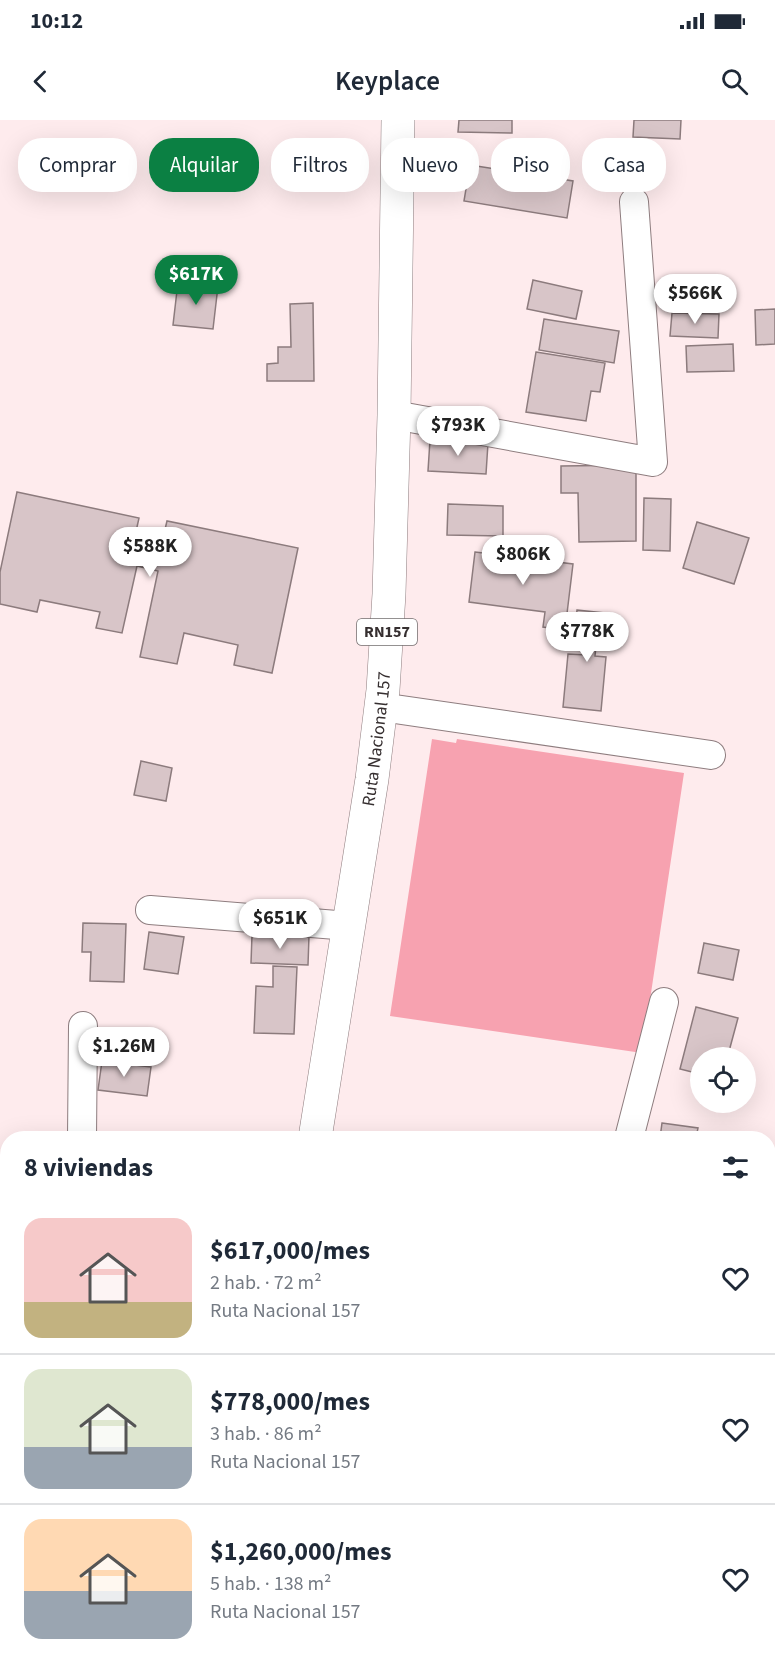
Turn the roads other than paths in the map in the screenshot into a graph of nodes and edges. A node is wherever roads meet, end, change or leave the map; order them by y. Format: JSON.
{"nodes":[{"id":1,"x":398,"y":120,"type":"edge"},
{"id":2,"x":634,"y":202,"type":"dead end"},
{"id":3,"x":394,"y":415,"type":"junction"},
{"id":4,"x":381,"y":707,"type":"junction"},
{"id":5,"x":711,"y":755,"type":"dead end"},
{"id":6,"x":150,"y":910,"type":"dead end"},
{"id":7,"x":349,"y":926,"type":"junction"},
{"id":8,"x":664,"y":1002,"type":"dead end"},
{"id":9,"x":83,"y":1026,"type":"dead end"},
{"id":10,"x":82,"y":1131,"type":"edge"},
{"id":11,"x":316,"y":1131,"type":"edge"},
{"id":12,"x":631,"y":1131,"type":"edge"}],
"edges":[{"from":1,"to":3,"type":"highway","name":"Ruta Nacional 157","number":"RN157"},
{"from":2,"to":3,"type":"street"},
{"from":3,"to":4,"type":"highway","name":"Ruta Nacional 157","number":"RN157"},
{"from":4,"to":5,"type":"street"},
{"from":4,"to":7,"type":"highway","name":"Ruta Nacional 157","number":"RN157"},
{"from":6,"to":7,"type":"street"},
{"from":7,"to":11,"type":"highway","name":"Ruta Nacional 157","number":"RN157"},
{"from":8,"to":12,"type":"street"},
{"from":9,"to":10,"type":"street"}]}
